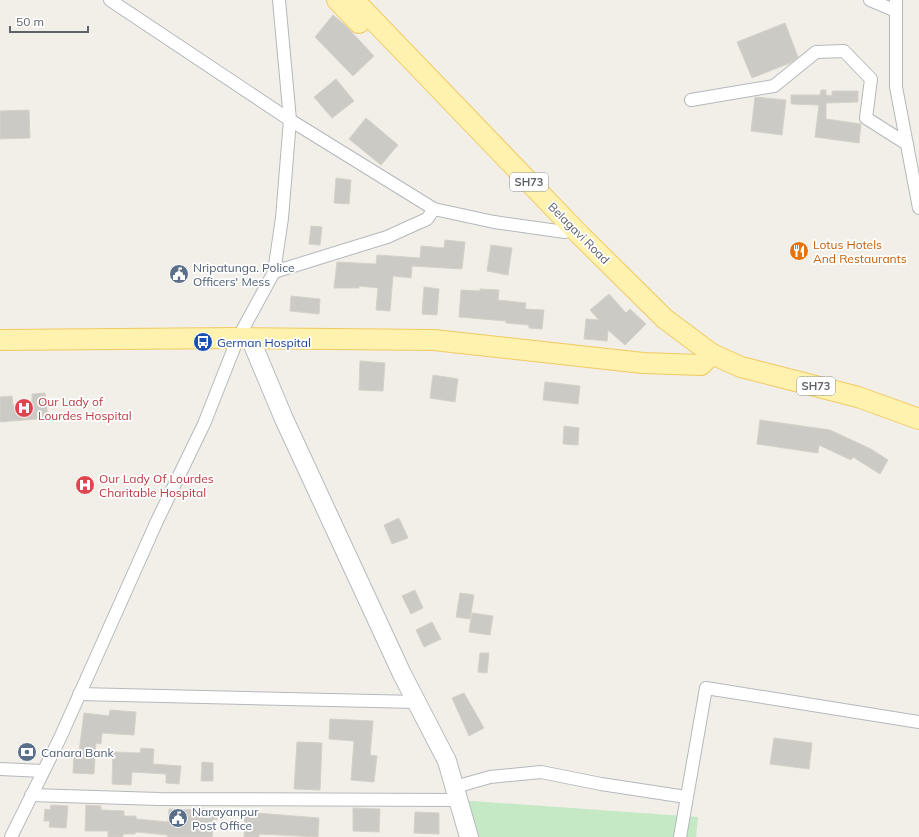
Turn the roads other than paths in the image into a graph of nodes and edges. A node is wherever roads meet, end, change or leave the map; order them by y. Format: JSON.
{"nodes":[{"id":1,"x":110,"y":0,"type":"edge"},
{"id":2,"x":279,"y":0,"type":"edge"},
{"id":3,"x":337,"y":0,"type":"edge"},
{"id":4,"x":354,"y":0,"type":"edge"},
{"id":5,"x":870,"y":0,"type":"edge"},
{"id":6,"x":896,"y":5,"type":"edge"},
{"id":7,"x":691,"y":100,"type":"dead end"},
{"id":8,"x":290,"y":120,"type":"junction"},
{"id":9,"x":907,"y":144,"type":"junction"},
{"id":10,"x":914,"y":157,"type":"edge"},
{"id":11,"x":919,"y":208,"type":"edge"},
{"id":12,"x":434,"y":209,"type":"junction"},
{"id":13,"x":565,"y":232,"type":"junction"},
{"id":14,"x":274,"y":272,"type":"junction"},
{"id":15,"x":244,"y":338,"type":"junction"},
{"id":16,"x":0,"y":340,"type":"edge"},
{"id":17,"x":707,"y":360,"type":"junction"},
{"id":18,"x":919,"y":419,"type":"edge"},
{"id":19,"x":79,"y":694,"type":"junction"},
{"id":20,"x":417,"y":702,"type":"junction"},
{"id":21,"x":919,"y":722,"type":"edge"},
{"id":22,"x":0,"y":769,"type":"edge"},
{"id":23,"x":43,"y":771,"type":"junction"},
{"id":24,"x":456,"y":793,"type":"junction"},
{"id":25,"x":31,"y":795,"type":"junction"},
{"id":26,"x":686,"y":797,"type":"junction"},
{"id":27,"x":8,"y":836,"type":"edge"},
{"id":28,"x":469,"y":837,"type":"edge"},
{"id":29,"x":680,"y":837,"type":"edge"}],
"edges":[{"from":1,"to":8,"type":"street"},
{"from":2,"to":8,"type":"street"},
{"from":3,"to":13,"type":"main road"},
{"from":4,"to":17,"type":"main road","name":"Belagavi Road","number":"SH73"},
{"from":5,"to":6,"type":"street"},
{"from":6,"to":9,"type":"street"},
{"from":7,"to":9,"type":"street"},
{"from":8,"to":12,"type":"street"},
{"from":8,"to":14,"type":"street"},
{"from":9,"to":10,"type":"street"},
{"from":10,"to":11,"type":"street"},
{"from":12,"to":13,"type":"street"},
{"from":12,"to":14,"type":"street"},
{"from":13,"to":17,"type":"main road"},
{"from":14,"to":15,"type":"street"},
{"from":15,"to":16,"type":"main road"},
{"from":15,"to":17,"type":"main road"},
{"from":15,"to":19,"type":"street"},
{"from":15,"to":20,"type":"street"},
{"from":17,"to":18,"type":"main road","number":"SH73"},
{"from":19,"to":20,"type":"street"},
{"from":19,"to":23,"type":"street"},
{"from":20,"to":24,"type":"street"},
{"from":21,"to":26,"type":"street"},
{"from":22,"to":23,"type":"street"},
{"from":23,"to":25,"type":"street"},
{"from":24,"to":25,"type":"street"},
{"from":24,"to":26,"type":"street"},
{"from":24,"to":28,"type":"street"},
{"from":25,"to":27,"type":"street"},
{"from":26,"to":29,"type":"street"}]}
